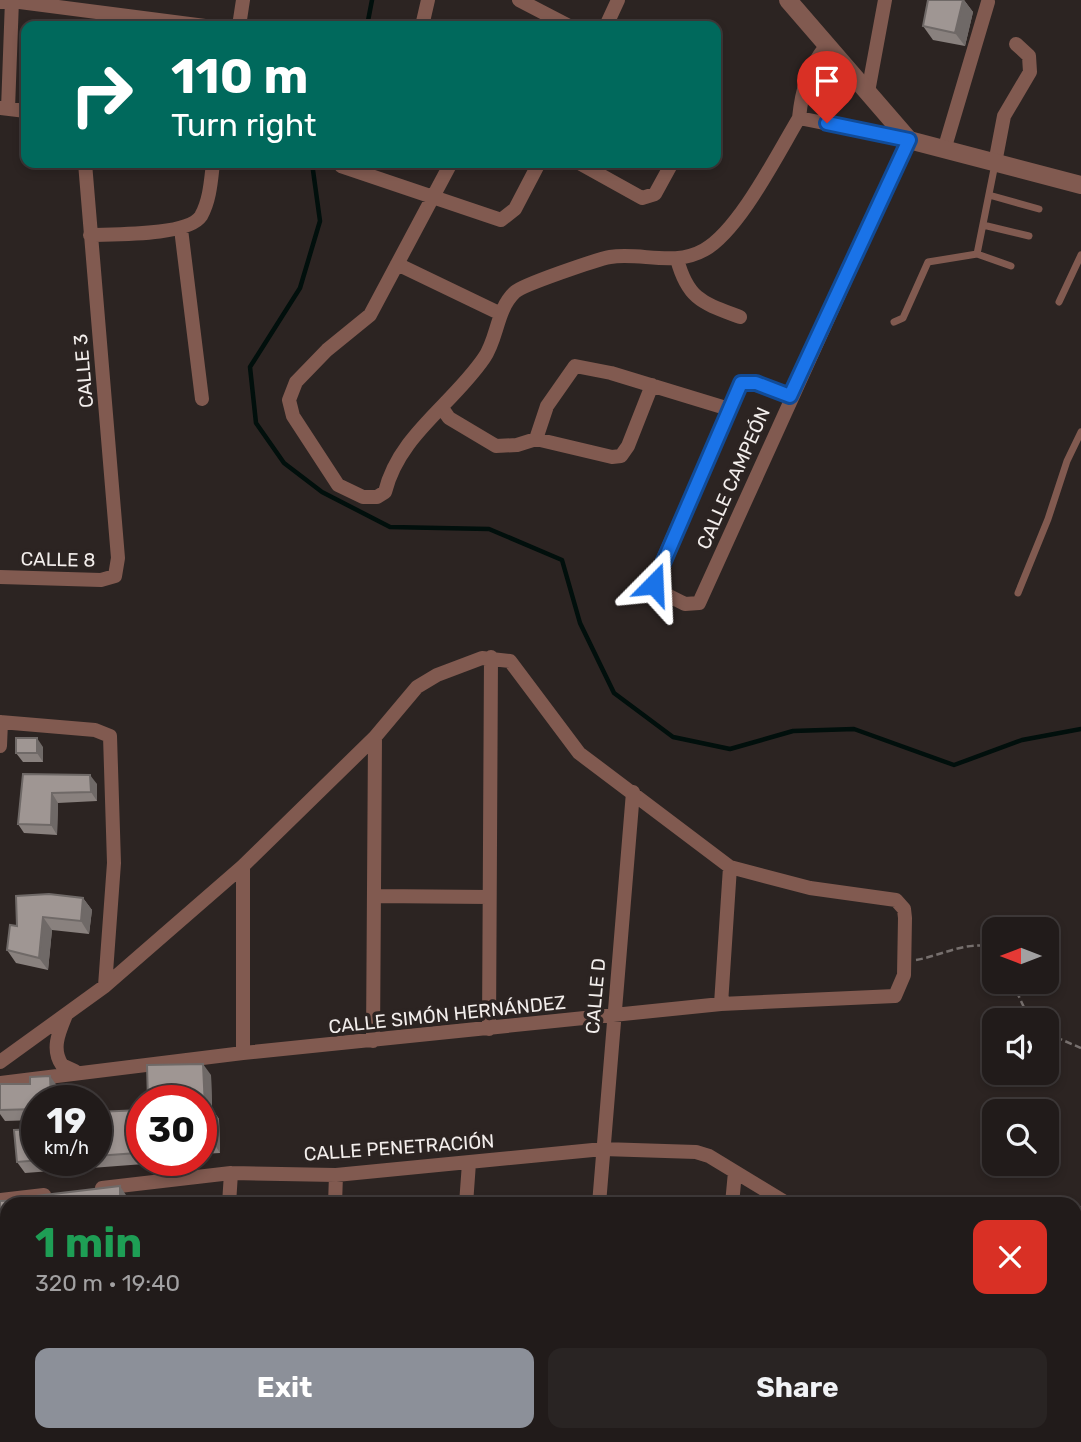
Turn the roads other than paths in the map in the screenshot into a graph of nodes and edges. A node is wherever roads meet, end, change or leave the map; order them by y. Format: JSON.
{"nodes":[{"id":1,"x":12,"y":0,"type":"edge"},
{"id":2,"x":243,"y":0,"type":"edge"},
{"id":3,"x":428,"y":0,"type":"edge"},
{"id":4,"x":519,"y":0,"type":"edge"},
{"id":5,"x":618,"y":0,"type":"edge"},
{"id":6,"x":885,"y":0,"type":"edge"},
{"id":7,"x":0,"y":2,"type":"edge"},
{"id":8,"x":796,"y":2,"type":"edge"},
{"id":9,"x":988,"y":2,"type":"dead end"},
{"id":10,"x":168,"y":21,"type":"edge"},
{"id":11,"x":240,"y":21,"type":"edge"},
{"id":12,"x":423,"y":21,"type":"edge"},
{"id":13,"x":559,"y":21,"type":"edge"},
{"id":14,"x":608,"y":21,"type":"edge"},
{"id":15,"x":1016,"y":44,"type":"dead end"},
{"id":16,"x":826,"y":46,"type":"junction"},
{"id":17,"x":868,"y":93,"type":"junction"},
{"id":18,"x":4,"y":109,"type":"edge"},
{"id":19,"x":799,"y":118,"type":"junction"},
{"id":20,"x":909,"y":140,"type":"junction"},
{"id":21,"x":944,"y":150,"type":"junction"},
{"id":22,"x":995,"y":163,"type":"junction"},
{"id":23,"x":85,"y":168,"type":"edge"},
{"id":24,"x":212,"y":168,"type":"edge"},
{"id":25,"x":347,"y":168,"type":"edge"},
{"id":26,"x":448,"y":168,"type":"edge"},
{"id":27,"x":536,"y":168,"type":"edge"},
{"id":28,"x":588,"y":168,"type":"edge"},
{"id":29,"x":669,"y":168,"type":"edge"},
{"id":30,"x":1081,"y":185,"type":"edge"},
{"id":31,"x":989,"y":195,"type":"junction"},
{"id":32,"x":433,"y":198,"type":"junction"},
{"id":33,"x":1039,"y":209,"type":"dead end"},
{"id":34,"x":983,"y":225,"type":"junction"},
{"id":35,"x":181,"y":229,"type":"junction"},
{"id":36,"x":90,"y":236,"type":"junction"},
{"id":37,"x":1029,"y":236,"type":"dead end"},
{"id":38,"x":977,"y":254,"type":"junction"},
{"id":39,"x":1081,"y":255,"type":"edge"},
{"id":40,"x":677,"y":258,"type":"junction"},
{"id":41,"x":397,"y":264,"type":"junction"},
{"id":42,"x":1011,"y":266,"type":"dead end"},
{"id":43,"x":1059,"y":302,"type":"dead end"},
{"id":44,"x":500,"y":314,"type":"junction"},
{"id":45,"x":740,"y":317,"type":"dead end"},
{"id":46,"x":894,"y":322,"type":"dead end"},
{"id":47,"x":652,"y":385,"type":"junction"},
{"id":48,"x":790,"y":396,"type":"junction"},
{"id":49,"x":202,"y":399,"type":"dead end"},
{"id":50,"x":442,"y":408,"type":"junction"},
{"id":51,"x":729,"y":409,"type":"junction"},
{"id":52,"x":1081,"y":432,"type":"edge"},
{"id":53,"x":536,"y":439,"type":"junction"},
{"id":54,"x":115,"y":576,"type":"joint"},
{"id":55,"x":0,"y":577,"type":"edge"},
{"id":56,"x":1018,"y":593,"type":"dead end"},
{"id":57,"x":491,"y":657,"type":"junction"},
{"id":58,"x":0,"y":722,"type":"edge"},
{"id":59,"x":376,"y":737,"type":"junction"},
{"id":60,"x":0,"y":746,"type":"edge"},
{"id":61,"x":633,"y":792,"type":"junction"},
{"id":62,"x":243,"y":866,"type":"junction"},
{"id":63,"x":730,"y":867,"type":"junction"},
{"id":64,"x":375,"y":896,"type":"junction"},
{"id":65,"x":489,"y":897,"type":"junction"},
{"id":66,"x":104,"y":986,"type":"junction"},
{"id":67,"x":721,"y":1004,"type":"junction"},
{"id":68,"x":67,"y":1013,"type":"junction"},
{"id":69,"x":612,"y":1016,"type":"junction"},
{"id":70,"x":489,"y":1029,"type":"junction"},
{"id":71,"x":373,"y":1041,"type":"junction"},
{"id":72,"x":243,"y":1053,"type":"junction"},
{"id":73,"x":0,"y":1062,"type":"edge"},
{"id":74,"x":76,"y":1072,"type":"junction"},
{"id":75,"x":0,"y":1083,"type":"edge"},
{"id":76,"x":603,"y":1149,"type":"junction"},
{"id":77,"x":469,"y":1163,"type":"junction"},
{"id":78,"x":735,"y":1172,"type":"junction"},
{"id":79,"x":231,"y":1174,"type":"junction"},
{"id":80,"x":336,"y":1175,"type":"junction"},
{"id":81,"x":82,"y":1191,"type":"edge"},
{"id":82,"x":54,"y":1194,"type":"edge"},
{"id":83,"x":27,"y":1197,"type":"edge"},
{"id":84,"x":229,"y":1197,"type":"edge"},
{"id":85,"x":335,"y":1197,"type":"edge"},
{"id":86,"x":467,"y":1197,"type":"edge"},
{"id":87,"x":600,"y":1197,"type":"edge"},
{"id":88,"x":733,"y":1197,"type":"edge"},
{"id":89,"x":776,"y":1197,"type":"edge"}],
"edges":[{"from":1,"to":7,"type":"street"},
{"from":1,"to":10,"type":"street"},
{"from":1,"to":18,"type":"street"},
{"from":2,"to":11,"type":"street"},
{"from":3,"to":12,"type":"street"},
{"from":4,"to":13,"type":"street"},
{"from":5,"to":14,"type":"street"},
{"from":6,"to":17,"type":"street"},
{"from":8,"to":16,"type":"street"},
{"from":9,"to":21,"type":"street"},
{"from":15,"to":22,"type":"street"},
{"from":16,"to":17,"type":"street"},
{"from":16,"to":19,"type":"street"},
{"from":17,"to":20,"type":"street"},
{"from":19,"to":20,"type":"street"},
{"from":19,"to":40,"type":"street"},
{"from":20,"to":21,"type":"street"},
{"from":20,"to":48,"type":"street","name":"CALLE CAMPEÓN"},
{"from":21,"to":22,"type":"street"},
{"from":22,"to":30,"type":"street"},
{"from":22,"to":31,"type":"lane"},
{"from":23,"to":36,"type":"street","name":"CALLE 3"},
{"from":24,"to":35,"type":"street"},
{"from":25,"to":32,"type":"street"},
{"from":26,"to":32,"type":"street"},
{"from":27,"to":32,"type":"street"},
{"from":28,"to":29,"type":"street"},
{"from":31,"to":33,"type":"lane"},
{"from":31,"to":34,"type":"lane"},
{"from":32,"to":41,"type":"street"},
{"from":34,"to":37,"type":"lane"},
{"from":34,"to":38,"type":"lane"},
{"from":35,"to":36,"type":"street"},
{"from":35,"to":49,"type":"street"},
{"from":36,"to":54,"type":"street","name":"CALLE 3"},
{"from":38,"to":42,"type":"lane"},
{"from":38,"to":46,"type":"lane"},
{"from":39,"to":43,"type":"lane"},
{"from":40,"to":44,"type":"street"},
{"from":40,"to":45,"type":"street"},
{"from":41,"to":44,"type":"street"},
{"from":41,"to":50,"type":"street"},
{"from":44,"to":50,"type":"street"},
{"from":47,"to":51,"type":"street"},
{"from":47,"to":53,"type":"street"},
{"from":47,"to":53,"type":"street"},
{"from":48,"to":51,"type":"street"},
{"from":48,"to":51,"type":"street","name":"CALLE CAMPEÓN"},
{"from":50,"to":53,"type":"street"},
{"from":52,"to":56,"type":"lane"},
{"from":54,"to":55,"type":"street","name":"CALLE 8"},
{"from":57,"to":59,"type":"street"},
{"from":57,"to":61,"type":"street"},
{"from":57,"to":65,"type":"street"},
{"from":58,"to":60,"type":"street"},
{"from":58,"to":66,"type":"street"},
{"from":59,"to":62,"type":"street"},
{"from":59,"to":64,"type":"street"},
{"from":61,"to":63,"type":"street"},
{"from":61,"to":69,"type":"street","name":"CALLE D"},
{"from":62,"to":66,"type":"street"},
{"from":62,"to":72,"type":"street"},
{"from":63,"to":67,"type":"street"},
{"from":63,"to":67,"type":"street","name":"CALLE SIMÓN HERNÁNDEZ"},
{"from":64,"to":65,"type":"street"},
{"from":64,"to":71,"type":"street"},
{"from":65,"to":70,"type":"street"},
{"from":66,"to":68,"type":"street"},
{"from":67,"to":69,"type":"street","name":"CALLE SIMÓN HERNÁNDEZ"},
{"from":68,"to":73,"type":"street"},
{"from":68,"to":74,"type":"street"},
{"from":69,"to":70,"type":"street","name":"CALLE SIMÓN HERNÁNDEZ"},
{"from":69,"to":76,"type":"street","name":"CALLE D"},
{"from":70,"to":71,"type":"street","name":"CALLE SIMÓN HERNÁNDEZ"},
{"from":71,"to":72,"type":"street","name":"CALLE SIMÓN HERNÁNDEZ"},
{"from":72,"to":74,"type":"street","name":"CALLE SIMÓN HERNÁNDEZ"},
{"from":74,"to":75,"type":"street","name":"CALLE SIMÓN HERNÁNDEZ"},
{"from":76,"to":77,"type":"street","name":"CALLE PENETRACIÓN"},
{"from":76,"to":78,"type":"street","name":"CALLE PENETRACIÓN"},
{"from":76,"to":87,"type":"street","name":"CALLE D"},
{"from":77,"to":80,"type":"street","name":"CALLE PENETRACIÓN"},
{"from":77,"to":86,"type":"street"},
{"from":78,"to":88,"type":"street"},
{"from":78,"to":89,"type":"street","name":"CALLE PENETRACIÓN"},
{"from":79,"to":80,"type":"street","name":"CALLE PENETRACIÓN"},
{"from":79,"to":81,"type":"street","name":"CALLE PENETRACIÓN"},
{"from":79,"to":84,"type":"street"},
{"from":80,"to":85,"type":"street"},
{"from":82,"to":83,"type":"street"}]}
